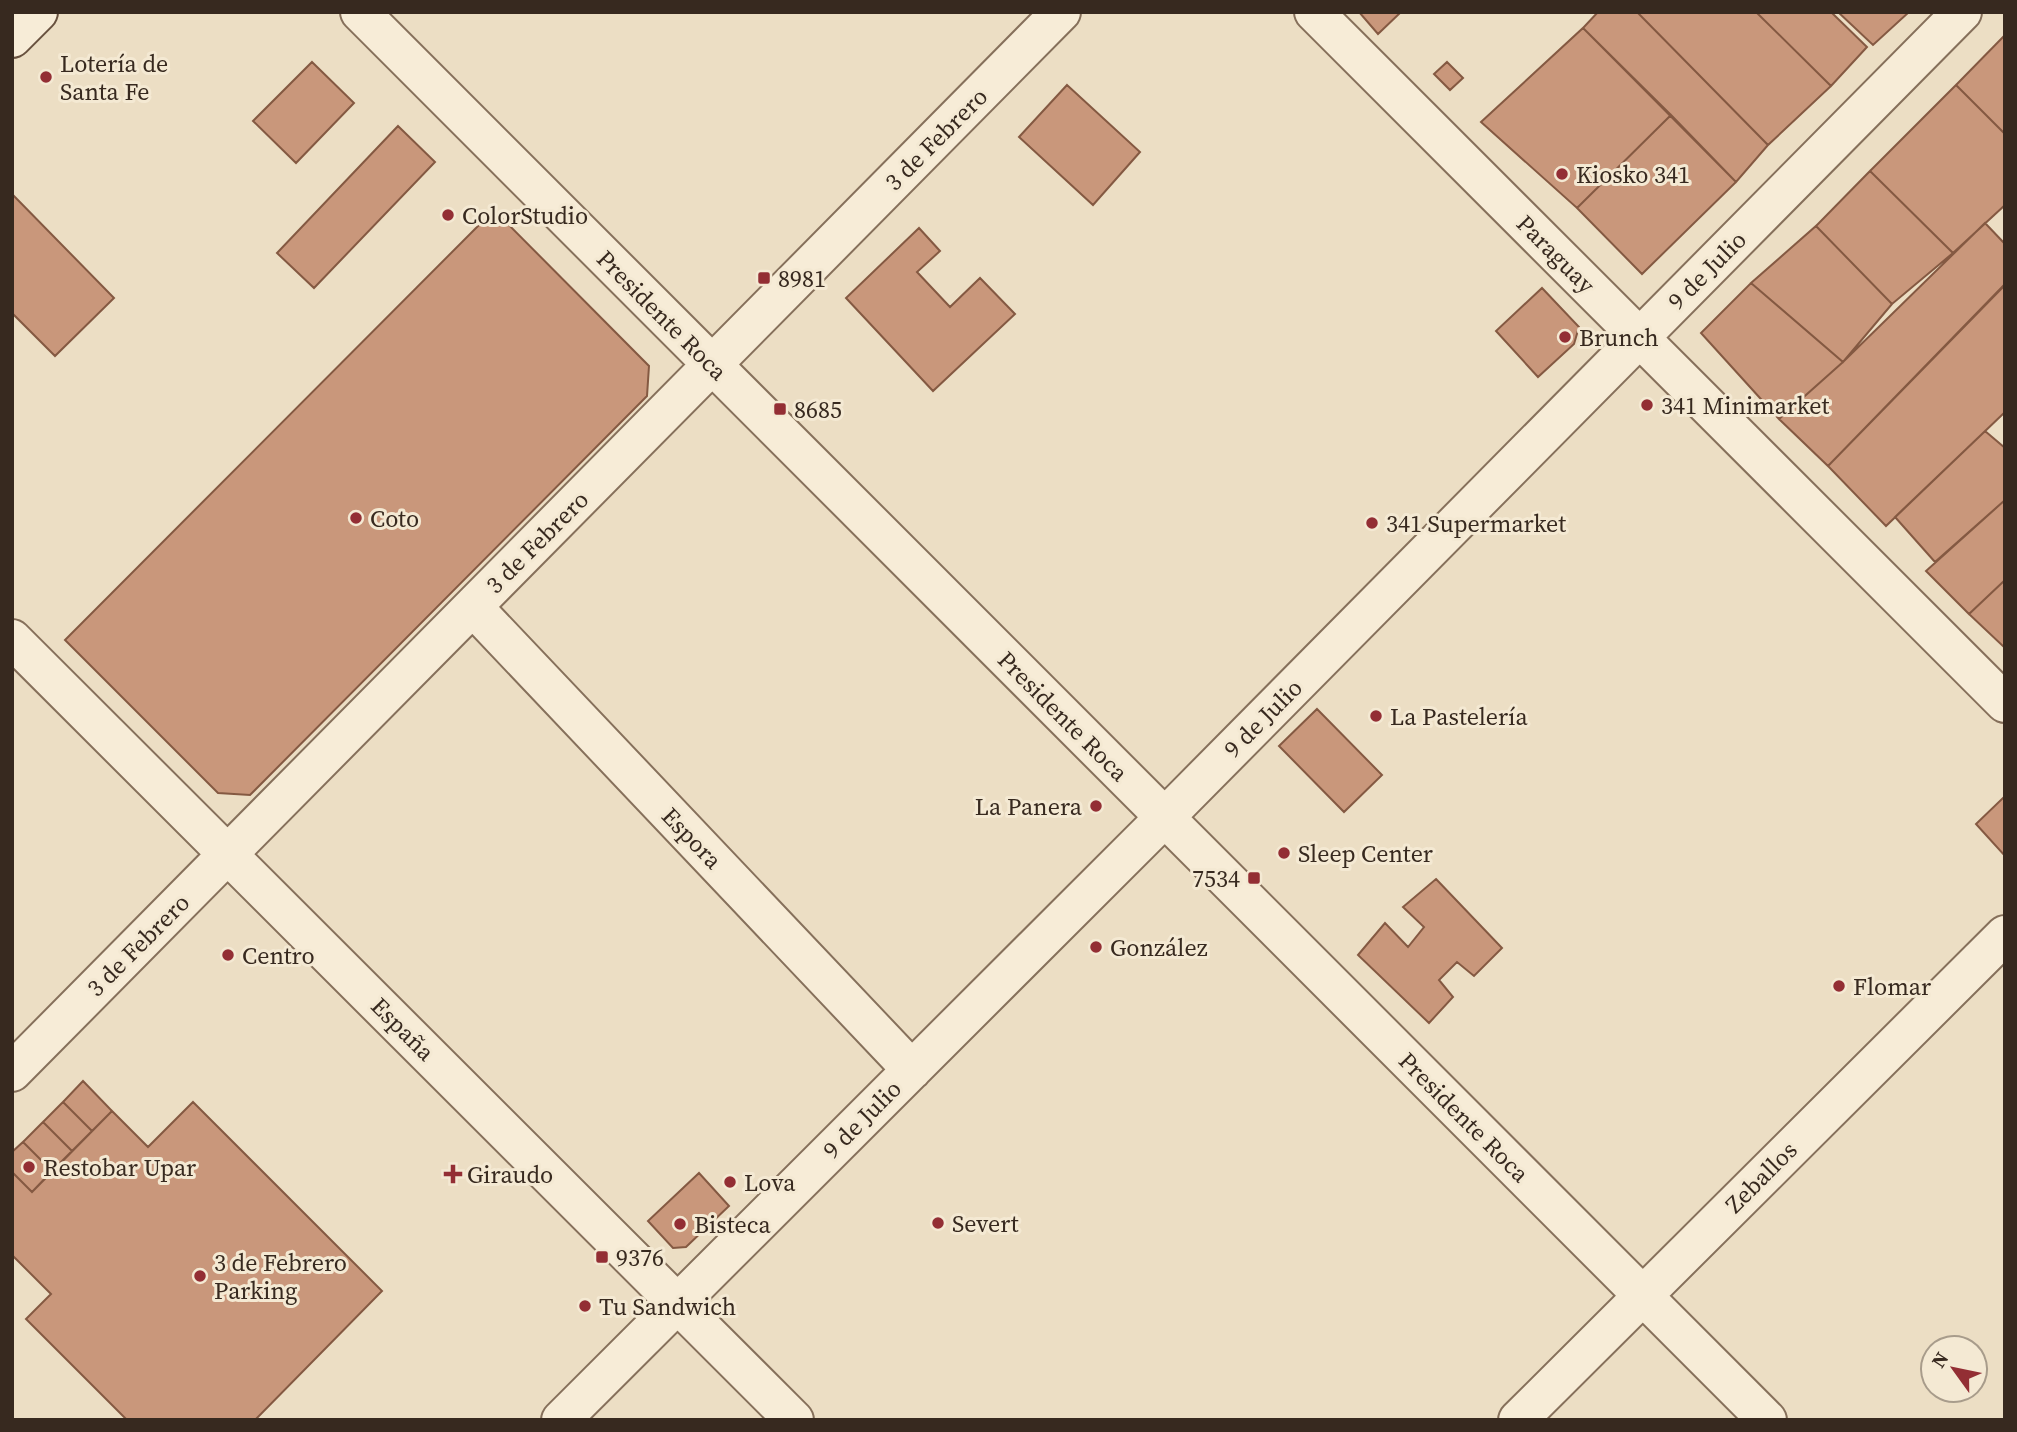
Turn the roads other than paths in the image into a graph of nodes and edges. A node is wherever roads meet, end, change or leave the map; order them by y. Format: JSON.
{"nodes":[{"id":1,"x":38,"y":12,"type":"edge"},
{"id":2,"x":360,"y":12,"type":"edge"},
{"id":3,"x":1062,"y":12,"type":"edge"},
{"id":4,"x":1314,"y":12,"type":"edge"},
{"id":5,"x":1962,"y":12,"type":"edge"},
{"id":6,"x":12,"y":38,"type":"edge"},
{"id":7,"x":1640,"y":338,"type":"junction"},
{"id":8,"x":712,"y":365,"type":"junction"},
{"id":9,"x":473,"y":607,"type":"junction"},
{"id":10,"x":12,"y":639,"type":"edge"},
{"id":11,"x":2005,"y":703,"type":"edge"},
{"id":12,"x":1165,"y":817,"type":"junction"},
{"id":13,"x":228,"y":854,"type":"junction"},
{"id":14,"x":2005,"y":935,"type":"edge"},
{"id":15,"x":912,"y":1070,"type":"junction"},
{"id":16,"x":12,"y":1072,"type":"edge"},
{"id":17,"x":1643,"y":1296,"type":"junction"},
{"id":18,"x":678,"y":1303,"type":"junction"},
{"id":19,"x":561,"y":1420,"type":"edge"},
{"id":20,"x":794,"y":1420,"type":"edge"},
{"id":21,"x":1518,"y":1420,"type":"edge"},
{"id":22,"x":1767,"y":1420,"type":"edge"}],
"edges":[{"from":1,"to":6,"type":"street"},
{"from":2,"to":8,"type":"street","name":"Presidente Roca"},
{"from":3,"to":8,"type":"street","name":"3 de Febrero"},
{"from":4,"to":7,"type":"street","name":"Paraguay"},
{"from":5,"to":7,"type":"street","name":"9 de Julio"},
{"from":7,"to":11,"type":"street","name":"Paraguay"},
{"from":7,"to":12,"type":"street","name":"9 de Julio"},
{"from":8,"to":9,"type":"street","name":"3 de Febrero"},
{"from":8,"to":12,"type":"street","name":"Presidente Roca"},
{"from":9,"to":13,"type":"street","name":"3 de Febrero"},
{"from":9,"to":15,"type":"street","name":"Espora"},
{"from":10,"to":13,"type":"street","name":"España"},
{"from":12,"to":15,"type":"street","name":"9 de Julio"},
{"from":12,"to":17,"type":"street","name":"Presidente Roca"},
{"from":13,"to":16,"type":"street","name":"3 de Febrero"},
{"from":13,"to":18,"type":"street","name":"España"},
{"from":14,"to":17,"type":"street","name":"Zeballos"},
{"from":15,"to":18,"type":"street","name":"9 de Julio"},
{"from":17,"to":21,"type":"street","name":"Zeballos"},
{"from":17,"to":22,"type":"street","name":"Presidente Roca"},
{"from":18,"to":19,"type":"street","name":"9 de Julio"},
{"from":18,"to":20,"type":"street","name":"España"}]}
